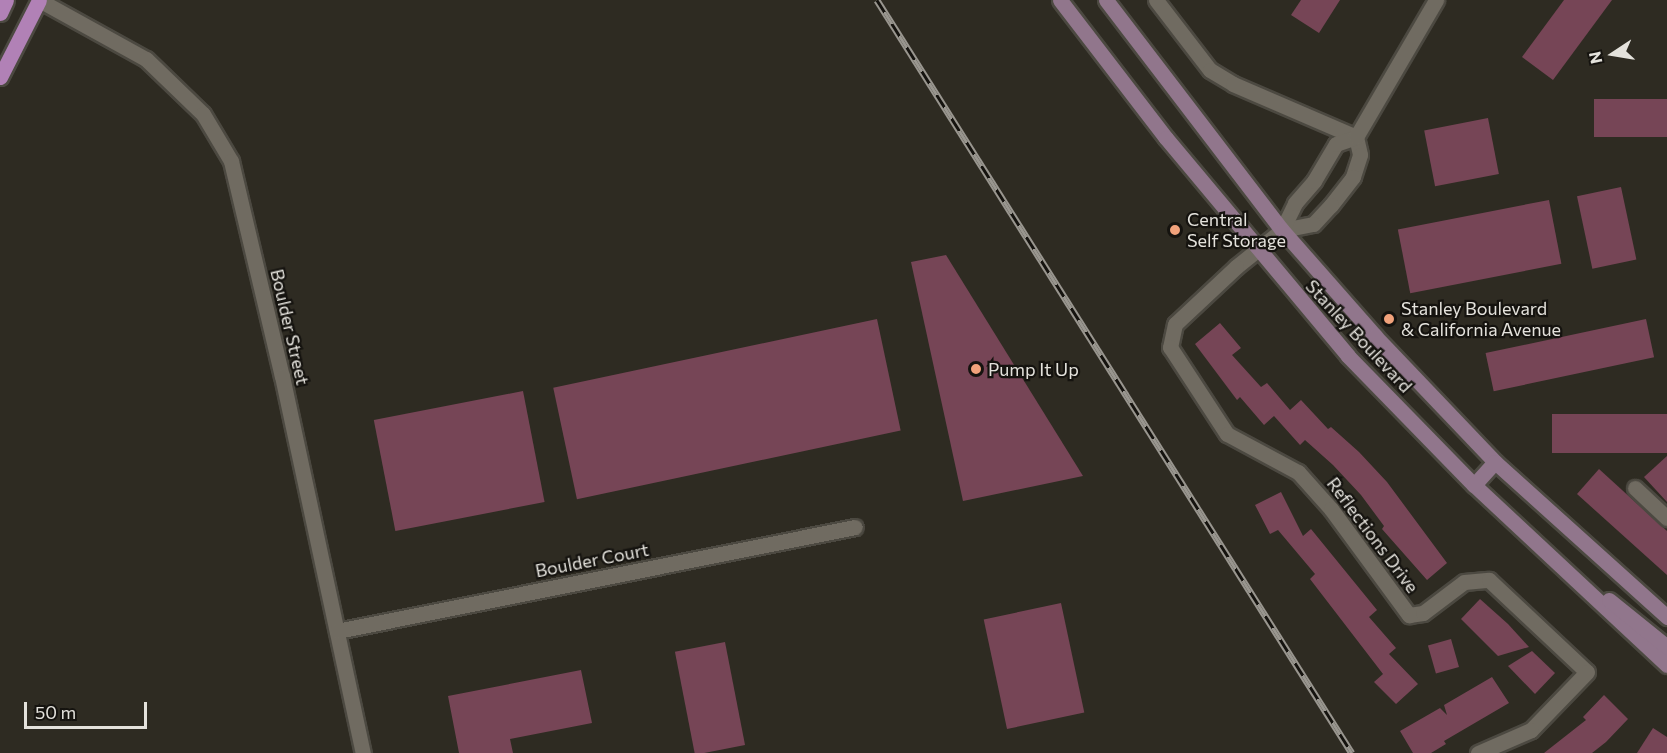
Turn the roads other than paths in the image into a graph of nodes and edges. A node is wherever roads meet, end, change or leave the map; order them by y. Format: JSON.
{"nodes":[{"id":1,"x":6,"y":0,"type":"edge"},
{"id":2,"x":39,"y":0,"type":"edge"},
{"id":3,"x":1060,"y":0,"type":"edge"},
{"id":4,"x":1106,"y":0,"type":"edge"},
{"id":5,"x":1156,"y":0,"type":"edge"},
{"id":6,"x":1436,"y":0,"type":"edge"},
{"id":7,"x":0,"y":13,"type":"edge"},
{"id":8,"x":0,"y":77,"type":"edge"},
{"id":9,"x":1356,"y":138,"type":"junction"},
{"id":10,"x":1282,"y":231,"type":"junction"},
{"id":11,"x":1257,"y":250,"type":"junction"},
{"id":12,"x":1495,"y":462,"type":"junction"},
{"id":13,"x":1474,"y":485,"type":"junction"},
{"id":14,"x":1635,"y":488,"type":"dead end"},
{"id":15,"x":1667,"y":518,"type":"edge"},
{"id":16,"x":855,"y":527,"type":"dead end"},
{"id":17,"x":1580,"y":585,"type":"junction"},
{"id":18,"x":1667,"y":617,"type":"edge"},
{"id":19,"x":338,"y":631,"type":"junction"},
{"id":20,"x":1667,"y":647,"type":"edge"},
{"id":21,"x":1667,"y":665,"type":"edge"},
{"id":22,"x":363,"y":753,"type":"edge"},
{"id":23,"x":1478,"y":753,"type":"edge"}],
"edges":[{"from":1,"to":7,"type":"main road"},
{"from":2,"to":8,"type":"main road"},
{"from":2,"to":19,"type":"street","name":"Boulder Street"},
{"from":3,"to":11,"type":"main road","name":"Stanley Boulevard"},
{"from":4,"to":10,"type":"main road","name":"Stanley Boulevard"},
{"from":5,"to":9,"type":"street"},
{"from":6,"to":9,"type":"street"},
{"from":9,"to":10,"type":"street"},
{"from":9,"to":10,"type":"street"},
{"from":10,"to":11,"type":"street"},
{"from":10,"to":12,"type":"main road","name":"Stanley Boulevard"},
{"from":11,"to":13,"type":"main road","name":"Stanley Boulevard"},
{"from":11,"to":23,"type":"street","name":"Reflections Drive"},
{"from":12,"to":13,"type":"main road"},
{"from":12,"to":18,"type":"main road","name":"Stanley Boulevard"},
{"from":13,"to":17,"type":"main road","name":"Stanley Boulevard"},
{"from":14,"to":15,"type":"street"},
{"from":16,"to":19,"type":"street","name":"Boulder Court"},
{"from":17,"to":20,"type":"main road"},
{"from":17,"to":21,"type":"main road","name":"Stanley Boulevard"},
{"from":19,"to":22,"type":"street","name":"Boulder Street"}]}
